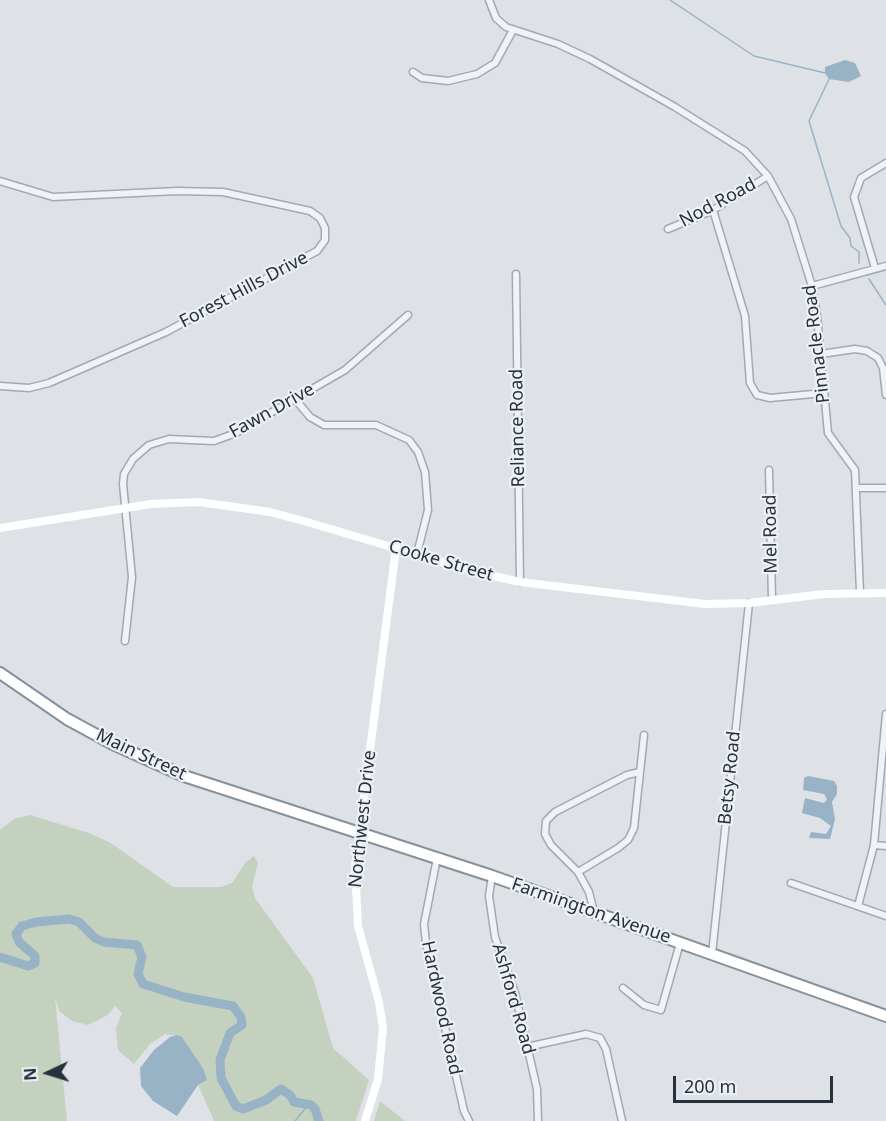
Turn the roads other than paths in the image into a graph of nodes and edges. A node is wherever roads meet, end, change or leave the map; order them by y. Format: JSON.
{"nodes":[{"id":1,"x":489,"y":0,"type":"edge"},
{"id":2,"x":513,"y":30,"type":"junction"},
{"id":3,"x":412,"y":72,"type":"dead end"},
{"id":4,"x":886,"y":163,"type":"edge"},
{"id":5,"x":768,"y":176,"type":"junction"},
{"id":6,"x":0,"y":181,"type":"edge"},
{"id":7,"x":713,"y":210,"type":"junction"},
{"id":8,"x":668,"y":229,"type":"dead end"},
{"id":9,"x":886,"y":266,"type":"edge"},
{"id":10,"x":874,"y":268,"type":"junction"},
{"id":11,"x":516,"y":274,"type":"dead end"},
{"id":12,"x":812,"y":286,"type":"junction"},
{"id":13,"x":408,"y":315,"type":"dead end"},
{"id":14,"x":821,"y":354,"type":"junction"},
{"id":15,"x":0,"y":386,"type":"edge"},
{"id":16,"x":824,"y":393,"type":"junction"},
{"id":17,"x":886,"y":396,"type":"edge"},
{"id":18,"x":295,"y":399,"type":"junction"},
{"id":19,"x":769,"y":470,"type":"dead end"},
{"id":20,"x":857,"y":488,"type":"junction"},
{"id":21,"x":886,"y":488,"type":"edge"},
{"id":22,"x":124,"y":507,"type":"junction"},
{"id":23,"x":0,"y":528,"type":"edge"},
{"id":24,"x":396,"y":548,"type":"junction"},
{"id":25,"x":417,"y":554,"type":"junction"},
{"id":26,"x":520,"y":582,"type":"junction"},
{"id":27,"x":860,"y":592,"type":"junction"},
{"id":28,"x":886,"y":593,"type":"edge"},
{"id":29,"x":772,"y":598,"type":"junction"},
{"id":30,"x":749,"y":603,"type":"junction"},
{"id":31,"x":125,"y":640,"type":"dead end"},
{"id":32,"x":0,"y":673,"type":"edge"},
{"id":33,"x":886,"y":714,"type":"edge"},
{"id":34,"x":644,"y":735,"type":"dead end"},
{"id":35,"x":640,"y":772,"type":"junction"},
{"id":36,"x":294,"y":813,"type":"joint"},
{"id":37,"x":360,"y":833,"type":"junction"},
{"id":38,"x":874,"y":845,"type":"junction"},
{"id":39,"x":886,"y":846,"type":"edge"},
{"id":40,"x":437,"y":858,"type":"junction"},
{"id":41,"x":578,"y":872,"type":"junction"},
{"id":42,"x":492,"y":876,"type":"junction"},
{"id":43,"x":792,"y":883,"type":"dead end"},
{"id":44,"x":858,"y":906,"type":"junction"},
{"id":45,"x":594,"y":912,"type":"junction"},
{"id":46,"x":886,"y":916,"type":"edge"},
{"id":47,"x":681,"y":942,"type":"junction"},
{"id":48,"x":712,"y":954,"type":"junction"},
{"id":49,"x":623,"y":988,"type":"dead end"},
{"id":50,"x":886,"y":1016,"type":"edge"},
{"id":51,"x":527,"y":1047,"type":"junction"},
{"id":52,"x":365,"y":1121,"type":"edge"},
{"id":53,"x":469,"y":1121,"type":"edge"},
{"id":54,"x":538,"y":1121,"type":"edge"},
{"id":55,"x":622,"y":1121,"type":"edge"}],
"edges":[{"from":1,"to":2,"type":"street"},
{"from":2,"to":3,"type":"street"},
{"from":2,"to":5,"type":"street","name":"Pinnacle Road"},
{"from":4,"to":10,"type":"street"},
{"from":5,"to":7,"type":"street","name":"Nod Road"},
{"from":5,"to":12,"type":"street","name":"Pinnacle Road"},
{"from":6,"to":15,"type":"street","name":"Forest Hills Drive"},
{"from":7,"to":8,"type":"street","name":"Nod Road"},
{"from":7,"to":16,"type":"street"},
{"from":9,"to":10,"type":"street"},
{"from":10,"to":12,"type":"street"},
{"from":11,"to":26,"type":"street","name":"Reliance Road"},
{"from":12,"to":14,"type":"street","name":"Pinnacle Road"},
{"from":13,"to":18,"type":"street","name":"Fawn Drive"},
{"from":14,"to":16,"type":"street","name":"Pinnacle Road"},
{"from":14,"to":17,"type":"street"},
{"from":16,"to":20,"type":"street","name":"Pinnacle Road"},
{"from":18,"to":22,"type":"street","name":"Fawn Drive"},
{"from":18,"to":25,"type":"street"},
{"from":19,"to":29,"type":"street","name":"Mel Road"},
{"from":20,"to":21,"type":"street"},
{"from":20,"to":27,"type":"street","name":"Pinnacle Road"},
{"from":22,"to":23,"type":"main road","name":"Cooke Street"},
{"from":22,"to":24,"type":"main road","name":"Cooke Street"},
{"from":22,"to":31,"type":"street","name":"Fawn Drive"},
{"from":24,"to":25,"type":"main road","name":"Cooke Street"},
{"from":24,"to":37,"type":"main road","name":"Northwest Drive"},
{"from":25,"to":26,"type":"main road","name":"Cooke Street"},
{"from":26,"to":30,"type":"main road","name":"Cooke Street"},
{"from":27,"to":28,"type":"main road","name":"Cooke Street"},
{"from":27,"to":29,"type":"main road","name":"Cooke Street"},
{"from":29,"to":30,"type":"main road","name":"Cooke Street"},
{"from":30,"to":48,"type":"street","name":"Betsy Road"},
{"from":32,"to":36,"type":"highway","name":"Main Street"},
{"from":33,"to":38,"type":"street"},
{"from":34,"to":35,"type":"street"},
{"from":35,"to":41,"type":"street"},
{"from":35,"to":41,"type":"street"},
{"from":36,"to":37,"type":"highway","name":"Farmington Avenue"},
{"from":37,"to":40,"type":"highway","name":"Farmington Avenue"},
{"from":37,"to":52,"type":"main road","name":"Northwest Drive"},
{"from":38,"to":39,"type":"street"},
{"from":38,"to":44,"type":"street"},
{"from":40,"to":42,"type":"highway","name":"Farmington Avenue"},
{"from":40,"to":53,"type":"street","name":"Hardwood Road"},
{"from":41,"to":45,"type":"street"},
{"from":42,"to":45,"type":"highway","name":"Farmington Avenue"},
{"from":42,"to":51,"type":"street","name":"Ashford Road"},
{"from":43,"to":44,"type":"street"},
{"from":44,"to":46,"type":"street"},
{"from":45,"to":47,"type":"highway","name":"Farmington Avenue"},
{"from":47,"to":48,"type":"highway","name":"Farmington Avenue"},
{"from":47,"to":49,"type":"street"},
{"from":48,"to":50,"type":"highway","name":"Farmington Avenue"},
{"from":51,"to":54,"type":"street","name":"Ashford Road"},
{"from":51,"to":55,"type":"street"}]}
